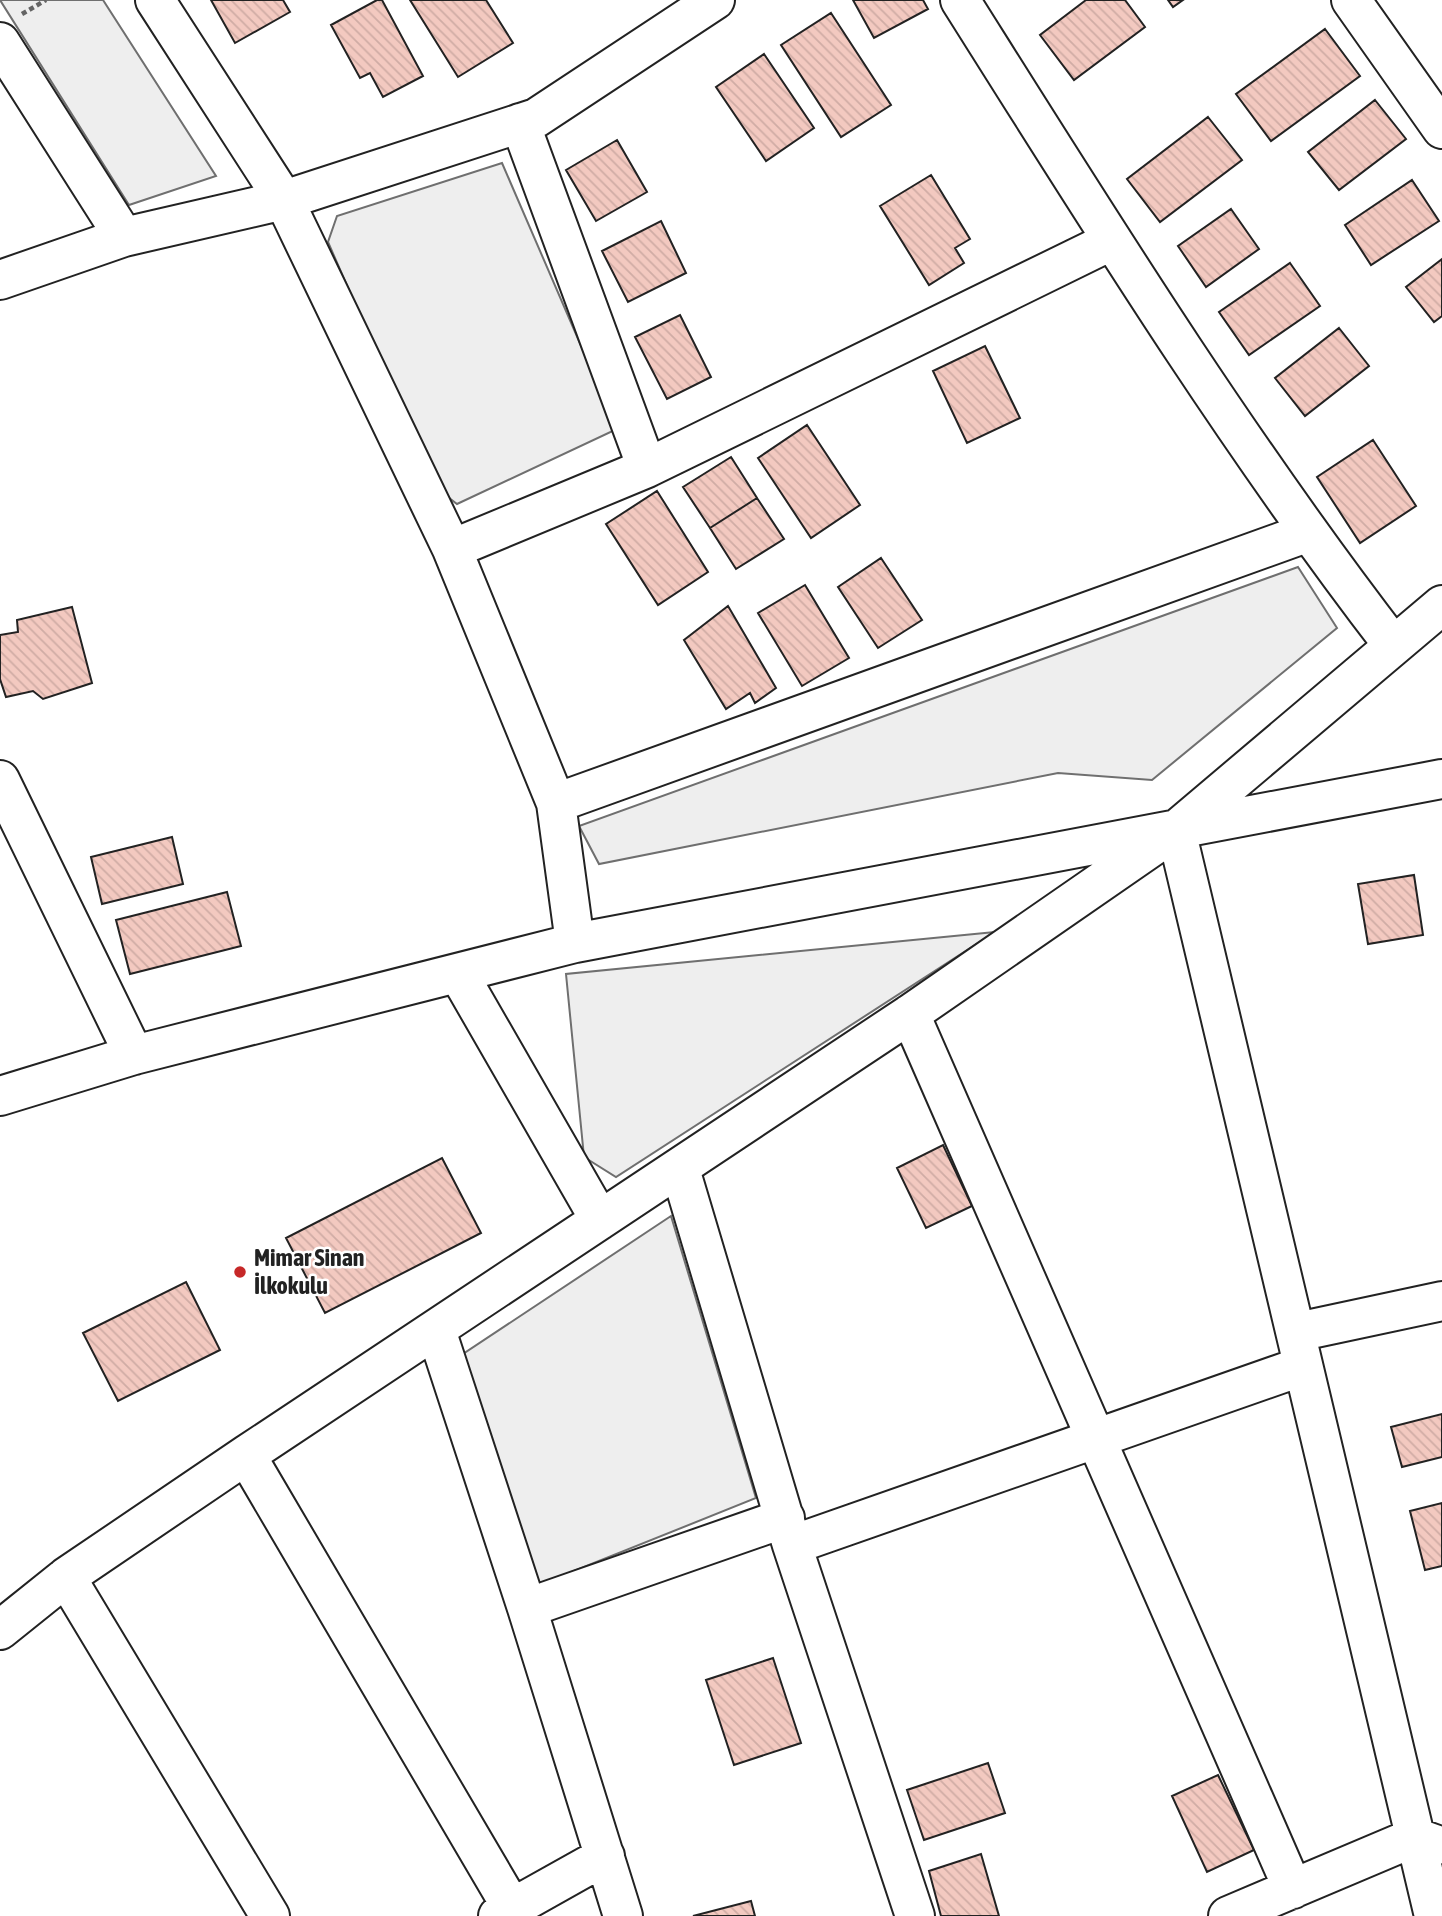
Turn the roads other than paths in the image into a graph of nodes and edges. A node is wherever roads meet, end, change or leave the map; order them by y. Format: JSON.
{"nodes":[{"id":1,"x":155,"y":0,"type":"edge"},
{"id":2,"x":715,"y":0,"type":"edge"},
{"id":3,"x":960,"y":0,"type":"edge"},
{"id":4,"x":1351,"y":0,"type":"edge"},
{"id":5,"x":0,"y":42,"type":"edge"},
{"id":6,"x":520,"y":123,"type":"junction"},
{"id":7,"x":1442,"y":129,"type":"edge"},
{"id":8,"x":284,"y":200,"type":"junction"},
{"id":9,"x":124,"y":237,"type":"junction"},
{"id":10,"x":1111,"y":241,"type":"junction"},
{"id":11,"x":0,"y":279,"type":"edge"},
{"id":12,"x":647,"y":468,"type":"junction"},
{"id":13,"x":1306,"y":533,"type":"junction"},
{"id":14,"x":452,"y":549,"type":"junction"},
{"id":15,"x":1442,"y":605,"type":"edge"},
{"id":16,"x":1393,"y":645,"type":"junction"},
{"id":17,"x":1442,"y":779,"type":"edge"},
{"id":18,"x":0,"y":780,"type":"edge"},
{"id":19,"x":556,"y":803,"type":"junction"},
{"id":20,"x":1175,"y":830,"type":"junction"},
{"id":21,"x":575,"y":943,"type":"junction"},
{"id":22,"x":458,"y":973,"type":"junction"},
{"id":23,"x":910,"y":1014,"type":"junction"},
{"id":24,"x":134,"y":1055,"type":"junction"},
{"id":25,"x":0,"y":1096,"type":"edge"},
{"id":26,"x":680,"y":1169,"type":"junction"},
{"id":27,"x":600,"y":1220,"type":"junction"},
{"id":28,"x":1442,"y":1301,"type":"edge"},
{"id":29,"x":436,"y":1330,"type":"junction"},
{"id":30,"x":1300,"y":1349,"type":"junction"},
{"id":31,"x":1096,"y":1440,"type":"junction"},
{"id":32,"x":246,"y":1455,"type":"junction"},
{"id":33,"x":788,"y":1532,"type":"junction"},
{"id":34,"x":66,"y":1577,"type":"junction"},
{"id":35,"x":527,"y":1608,"type":"junction"},
{"id":36,"x":0,"y":1630,"type":"edge"},
{"id":37,"x":1428,"y":1842,"type":"edge"},
{"id":38,"x":605,"y":1856,"type":"junction"},
{"id":39,"x":1293,"y":1889,"type":"junction"},
{"id":40,"x":505,"y":1912,"type":"edge"},
{"id":41,"x":270,"y":1916,"type":"edge"},
{"id":42,"x":622,"y":1916,"type":"edge"},
{"id":43,"x":915,"y":1916,"type":"edge"},
{"id":44,"x":1228,"y":1916,"type":"edge"},
{"id":45,"x":1434,"y":1916,"type":"edge"}],
"edges":[{"from":1,"to":8,"type":"street"},
{"from":2,"to":6,"type":"street"},
{"from":3,"to":10,"type":"street"},
{"from":4,"to":7,"type":"street"},
{"from":5,"to":9,"type":"street"},
{"from":6,"to":8,"type":"street"},
{"from":6,"to":12,"type":"street"},
{"from":8,"to":9,"type":"street"},
{"from":8,"to":14,"type":"street"},
{"from":9,"to":11,"type":"street"},
{"from":10,"to":12,"type":"street"},
{"from":10,"to":13,"type":"street"},
{"from":12,"to":14,"type":"street"},
{"from":13,"to":16,"type":"street"},
{"from":13,"to":19,"type":"street"},
{"from":14,"to":19,"type":"street"},
{"from":15,"to":16,"type":"street"},
{"from":16,"to":20,"type":"street"},
{"from":17,"to":20,"type":"street"},
{"from":18,"to":24,"type":"street"},
{"from":19,"to":21,"type":"street"},
{"from":20,"to":21,"type":"street"},
{"from":20,"to":23,"type":"street"},
{"from":20,"to":30,"type":"street"},
{"from":21,"to":22,"type":"street"},
{"from":22,"to":24,"type":"street"},
{"from":22,"to":27,"type":"street"},
{"from":23,"to":26,"type":"street"},
{"from":23,"to":31,"type":"street"},
{"from":24,"to":25,"type":"street"},
{"from":26,"to":27,"type":"street"},
{"from":26,"to":33,"type":"street"},
{"from":27,"to":29,"type":"street"},
{"from":28,"to":30,"type":"street"},
{"from":29,"to":32,"type":"street"},
{"from":29,"to":35,"type":"street"},
{"from":30,"to":31,"type":"street"},
{"from":30,"to":37,"type":"street"},
{"from":31,"to":33,"type":"street"},
{"from":31,"to":39,"type":"street"},
{"from":32,"to":34,"type":"street"},
{"from":32,"to":40,"type":"street"},
{"from":33,"to":35,"type":"street"},
{"from":33,"to":43,"type":"street"},
{"from":34,"to":36,"type":"street"},
{"from":34,"to":41,"type":"street"},
{"from":35,"to":38,"type":"street"},
{"from":37,"to":39,"type":"street"},
{"from":37,"to":45,"type":"street"},
{"from":38,"to":40,"type":"street"},
{"from":38,"to":42,"type":"street"},
{"from":39,"to":44,"type":"street"}]}
